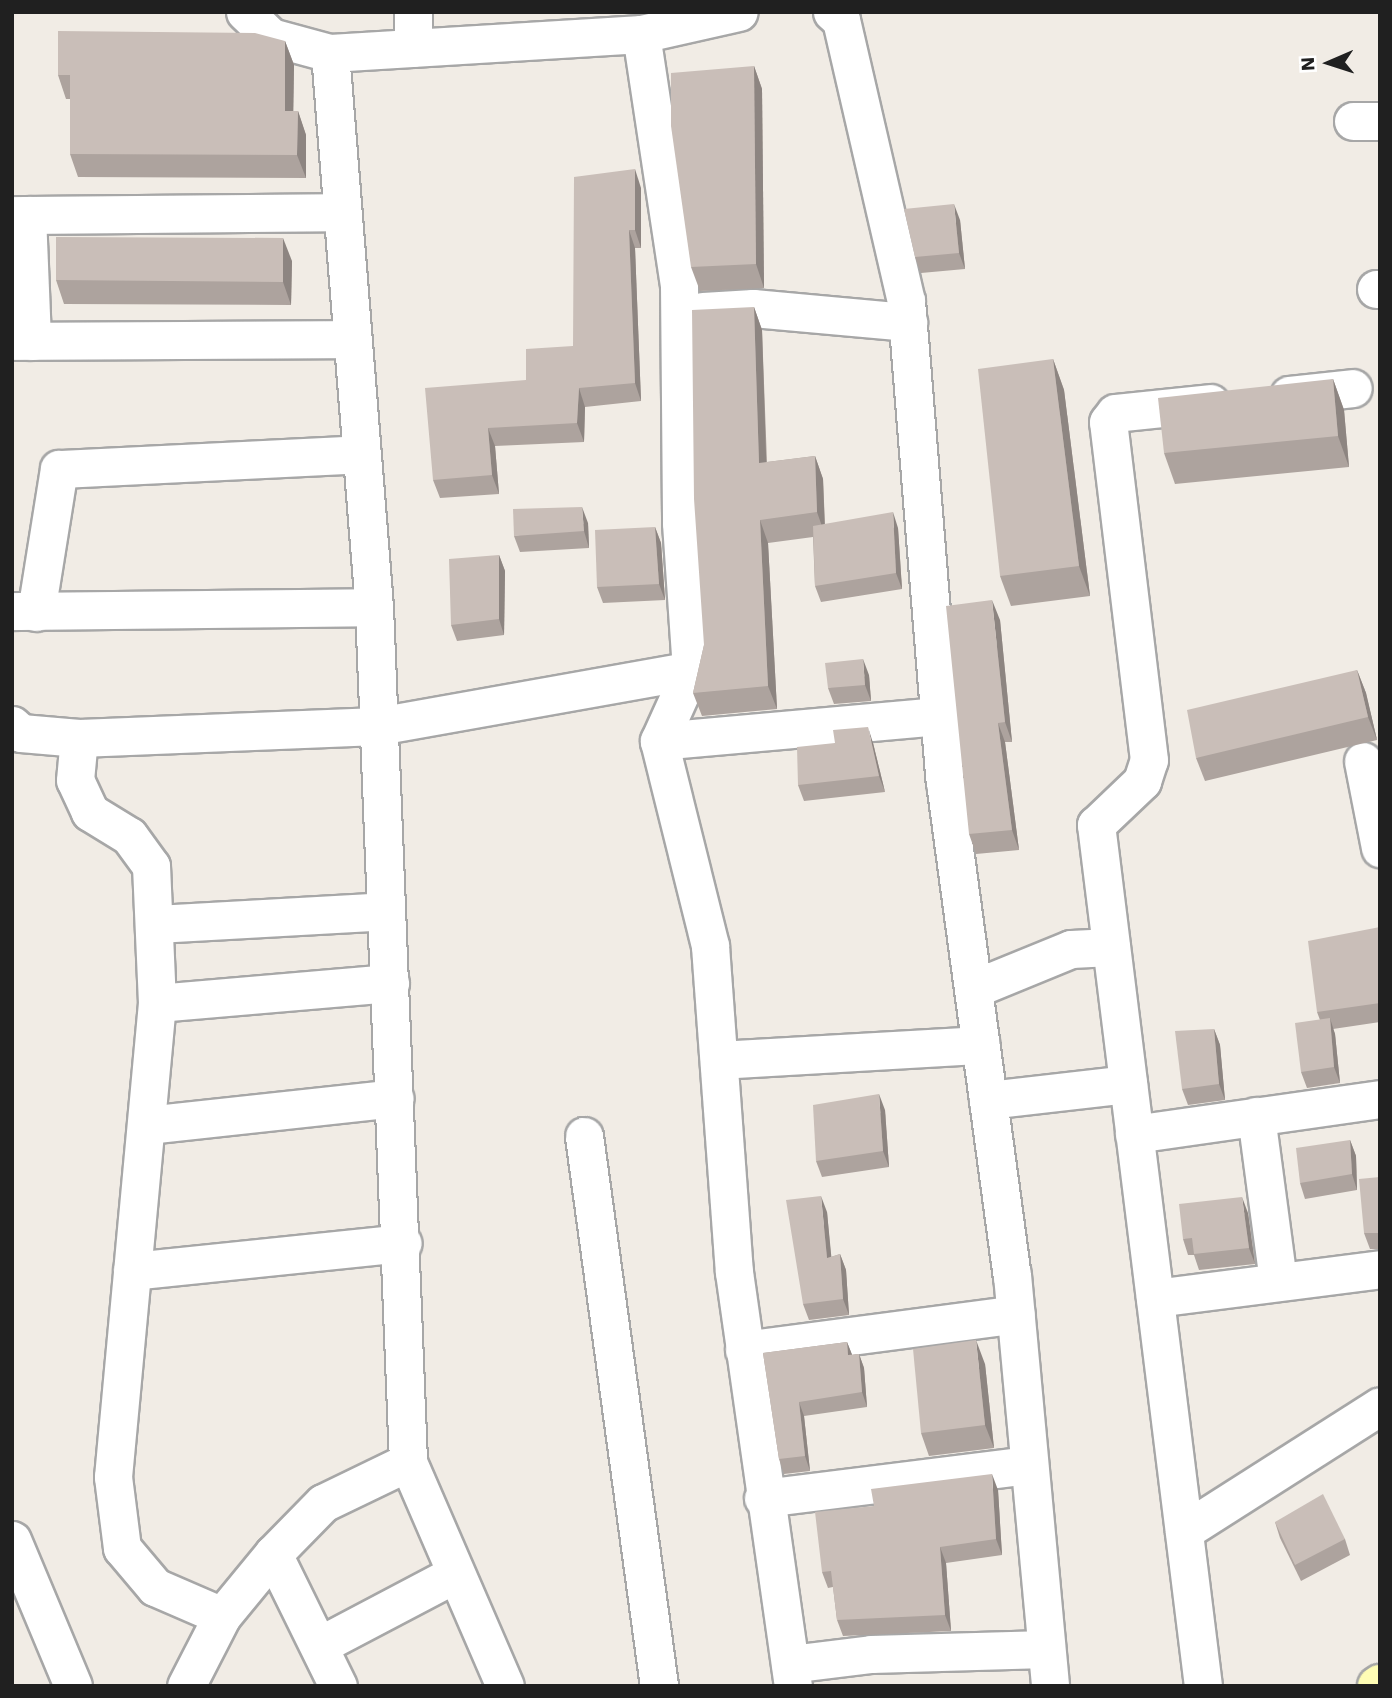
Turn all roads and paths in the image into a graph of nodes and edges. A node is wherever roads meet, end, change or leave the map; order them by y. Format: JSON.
{"nodes":[{"id":1,"x":245,"y":12,"type":"edge"},
{"id":2,"x":413,"y":12,"type":"edge"},
{"id":3,"x":739,"y":12,"type":"edge"},
{"id":4,"x":832,"y":12,"type":"edge"},
{"id":5,"x":641,"y":34,"type":"junction"},
{"id":6,"x":413,"y":48,"type":"junction"},
{"id":7,"x":330,"y":53,"type":"junction"},
{"id":8,"x":342,"y":212,"type":"junction"},
{"id":9,"x":19,"y":215,"type":"edge"},
{"id":10,"x":679,"y":313,"type":"junction"},
{"id":11,"x":908,"y":322,"type":"junction"},
{"id":12,"x":352,"y":339,"type":"junction"},
{"id":13,"x":22,"y":341,"type":"edge"},
{"id":14,"x":1353,"y":388,"type":"dead end"},
{"id":15,"x":362,"y":454,"type":"junction"},
{"id":16,"x":374,"y":607,"type":"junction"},
{"id":17,"x":24,"y":612,"type":"edge"},
{"id":18,"x":691,"y":670,"type":"junction"},
{"id":19,"x":940,"y":716,"type":"junction"},
{"id":20,"x":12,"y":724,"type":"edge"},
{"id":21,"x":378,"y":726,"type":"junction"},
{"id":22,"x":79,"y":738,"type":"junction"},
{"id":23,"x":659,"y":741,"type":"junction"},
{"id":24,"x":1363,"y":761,"type":"dead end"},
{"id":25,"x":1378,"y":828,"type":"edge"},
{"id":26,"x":386,"y":911,"type":"junction"},
{"id":27,"x":156,"y":923,"type":"junction"},
{"id":28,"x":1111,"y":947,"type":"junction"},
{"id":29,"x":390,"y":983,"type":"junction"},
{"id":30,"x":973,"y":989,"type":"junction"},
{"id":31,"x":158,"y":1003,"type":"junction"},
{"id":32,"x":981,"y":1045,"type":"junction"},
{"id":33,"x":719,"y":1060,"type":"junction"},
{"id":34,"x":1128,"y":1084,"type":"junction"},
{"id":35,"x":395,"y":1098,"type":"junction"},
{"id":36,"x":1380,"y":1099,"type":"edge"},
{"id":37,"x":988,"y":1100,"type":"junction"},
{"id":38,"x":1256,"y":1116,"type":"junction"},
{"id":39,"x":147,"y":1125,"type":"junction"},
{"id":40,"x":1134,"y":1134,"type":"junction"},
{"id":41,"x":584,"y":1136,"type":"dead end"},
{"id":42,"x":403,"y":1243,"type":"junction"},
{"id":43,"x":1380,"y":1269,"type":"edge"},
{"id":44,"x":132,"y":1271,"type":"junction"},
{"id":45,"x":1278,"y":1281,"type":"junction"},
{"id":46,"x":1155,"y":1298,"type":"junction"},
{"id":47,"x":1016,"y":1314,"type":"junction"},
{"id":48,"x":744,"y":1350,"type":"junction"},
{"id":49,"x":1380,"y":1406,"type":"edge"},
{"id":50,"x":408,"y":1462,"type":"junction"},
{"id":51,"x":1030,"y":1465,"type":"junction"},
{"id":52,"x":763,"y":1497,"type":"junction"},
{"id":53,"x":1184,"y":1531,"type":"junction"},
{"id":54,"x":12,"y":1540,"type":"edge"},
{"id":55,"x":273,"y":1554,"type":"junction"},
{"id":56,"x":453,"y":1575,"type":"junction"},
{"id":57,"x":222,"y":1616,"type":"junction"},
{"id":58,"x":320,"y":1644,"type":"junction"},
{"id":59,"x":1046,"y":1649,"type":"junction"},
{"id":60,"x":791,"y":1675,"type":"edge"},
{"id":61,"x":73,"y":1686,"type":"edge"},
{"id":62,"x":186,"y":1686,"type":"edge"},
{"id":63,"x":338,"y":1686,"type":"edge"},
{"id":64,"x":505,"y":1686,"type":"edge"},
{"id":65,"x":659,"y":1686,"type":"edge"},
{"id":66,"x":1050,"y":1686,"type":"edge"},
{"id":67,"x":1203,"y":1686,"type":"edge"}],
"edges":[{"from":1,"to":7,"type":"street"},
{"from":2,"to":6,"type":"street"},
{"from":3,"to":5,"type":"street"},
{"from":4,"to":11,"type":"street"},
{"from":5,"to":6,"type":"street"},
{"from":5,"to":10,"type":"street"},
{"from":6,"to":7,"type":"street"},
{"from":7,"to":8,"type":"street"},
{"from":8,"to":9,"type":"street"},
{"from":8,"to":12,"type":"street"},
{"from":9,"to":13,"type":"street"},
{"from":10,"to":11,"type":"street"},
{"from":10,"to":18,"type":"street"},
{"from":11,"to":19,"type":"street"},
{"from":12,"to":13,"type":"street"},
{"from":12,"to":15,"type":"street"},
{"from":14,"to":28,"type":"street"},
{"from":15,"to":16,"type":"street"},
{"from":15,"to":17,"type":"street"},
{"from":16,"to":17,"type":"street"},
{"from":16,"to":21,"type":"street"},
{"from":18,"to":21,"type":"street"},
{"from":18,"to":23,"type":"street"},
{"from":19,"to":23,"type":"street"},
{"from":19,"to":30,"type":"street"},
{"from":20,"to":22,"type":"street"},
{"from":21,"to":22,"type":"street"},
{"from":21,"to":26,"type":"street"},
{"from":22,"to":27,"type":"street"},
{"from":23,"to":33,"type":"street"},
{"from":24,"to":25,"type":"street"},
{"from":26,"to":27,"type":"street"},
{"from":26,"to":29,"type":"street"},
{"from":27,"to":31,"type":"street"},
{"from":28,"to":30,"type":"street"},
{"from":28,"to":34,"type":"street"},
{"from":29,"to":31,"type":"street"},
{"from":29,"to":35,"type":"street"},
{"from":30,"to":32,"type":"street"},
{"from":31,"to":39,"type":"street"},
{"from":32,"to":33,"type":"street"},
{"from":32,"to":37,"type":"street"},
{"from":33,"to":48,"type":"street"},
{"from":34,"to":37,"type":"street"},
{"from":34,"to":40,"type":"street"},
{"from":35,"to":39,"type":"street"},
{"from":35,"to":42,"type":"street"},
{"from":36,"to":38,"type":"street"},
{"from":37,"to":47,"type":"street"},
{"from":38,"to":40,"type":"street"},
{"from":38,"to":45,"type":"street"},
{"from":39,"to":44,"type":"street"},
{"from":40,"to":46,"type":"street"},
{"from":41,"to":65,"type":"street"},
{"from":42,"to":44,"type":"street"},
{"from":42,"to":50,"type":"street"},
{"from":43,"to":45,"type":"street"},
{"from":44,"to":57,"type":"street"},
{"from":45,"to":46,"type":"street"},
{"from":46,"to":53,"type":"street"},
{"from":47,"to":48,"type":"street"},
{"from":47,"to":51,"type":"street"},
{"from":48,"to":52,"type":"street"},
{"from":49,"to":53,"type":"street"},
{"from":50,"to":55,"type":"street"},
{"from":50,"to":56,"type":"street"},
{"from":51,"to":52,"type":"street"},
{"from":51,"to":59,"type":"street"},
{"from":52,"to":60,"type":"street"},
{"from":53,"to":67,"type":"street"},
{"from":54,"to":61,"type":"street"},
{"from":55,"to":57,"type":"street"},
{"from":55,"to":58,"type":"street"},
{"from":56,"to":58,"type":"street"},
{"from":56,"to":64,"type":"street"},
{"from":57,"to":62,"type":"street"},
{"from":58,"to":63,"type":"street"},
{"from":59,"to":60,"type":"street"},
{"from":59,"to":66,"type":"street"}]}
